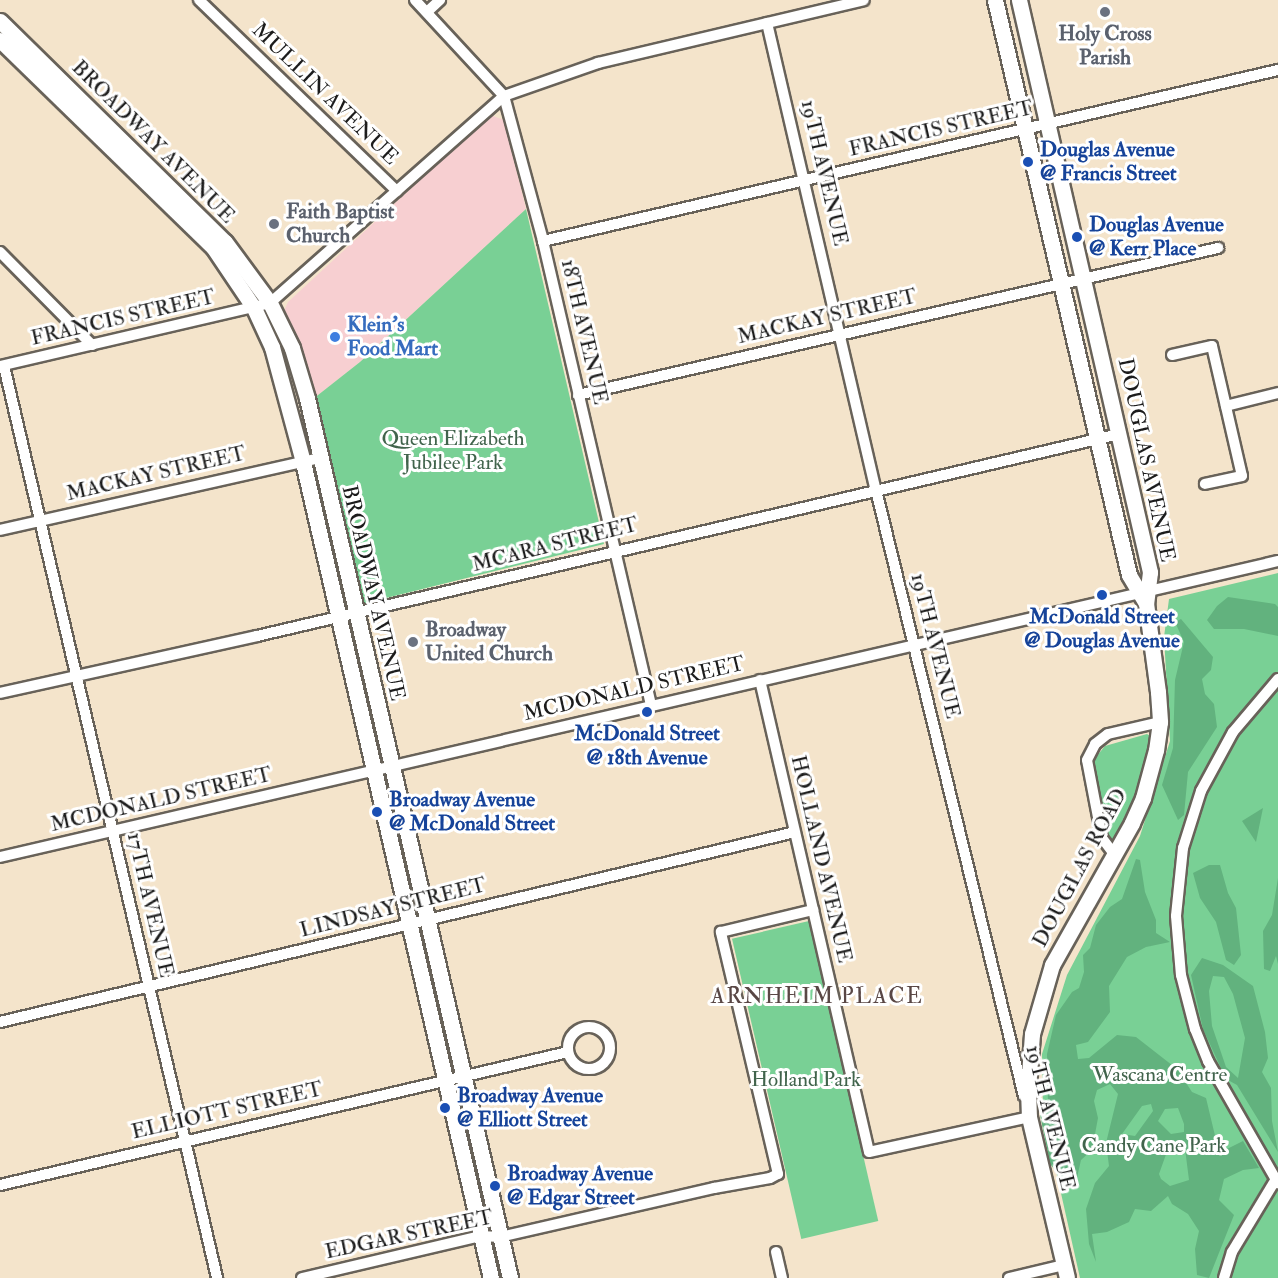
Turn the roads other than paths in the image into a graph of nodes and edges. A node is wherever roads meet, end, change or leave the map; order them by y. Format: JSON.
{"nodes":[{"id":1,"x":200,"y":0,"type":"edge"},
{"id":2,"x":415,"y":0,"type":"edge"},
{"id":3,"x":440,"y":0,"type":"edge"},
{"id":4,"x":864,"y":0,"type":"edge"},
{"id":5,"x":995,"y":0,"type":"edge"},
{"id":6,"x":1019,"y":0,"type":"edge"},
{"id":7,"x":427,"y":12,"type":"junction"},
{"id":8,"x":0,"y":21,"type":"edge"},
{"id":9,"x":767,"y":23,"type":"junction"},
{"id":10,"x":0,"y":40,"type":"edge"},
{"id":11,"x":1278,"y":70,"type":"edge"},
{"id":12,"x":504,"y":96,"type":"junction"},
{"id":13,"x":1048,"y":124,"type":"junction"},
{"id":14,"x":1027,"y":129,"type":"junction"},
{"id":15,"x":804,"y":179,"type":"junction"},
{"id":16,"x":397,"y":191,"type":"junction"},
{"id":17,"x":543,"y":241,"type":"junction"},
{"id":18,"x":1218,"y":248,"type":"dead end"},
{"id":19,"x":0,"y":252,"type":"edge"},
{"id":20,"x":1084,"y":278,"type":"junction"},
{"id":21,"x":1061,"y":283,"type":"junction"},
{"id":22,"x":270,"y":303,"type":"junction"},
{"id":23,"x":254,"y":308,"type":"junction"},
{"id":24,"x":839,"y":334,"type":"junction"},
{"id":25,"x":92,"y":345,"type":"junction"},
{"id":26,"x":1172,"y":356,"type":"dead end"},
{"id":27,"x":2,"y":366,"type":"edge"},
{"id":28,"x":1278,"y":393,"type":"edge"},
{"id":29,"x":578,"y":395,"type":"junction"},
{"id":30,"x":1226,"y":406,"type":"junction"},
{"id":31,"x":1119,"y":434,"type":"junction"},
{"id":32,"x":1098,"y":439,"type":"junction"},
{"id":33,"x":320,"y":458,"type":"junction"},
{"id":34,"x":303,"y":462,"type":"junction"},
{"id":35,"x":1205,"y":484,"type":"dead end"},
{"id":36,"x":876,"y":490,"type":"junction"},
{"id":37,"x":40,"y":520,"type":"junction"},
{"id":38,"x":0,"y":530,"type":"edge"},
{"id":39,"x":614,"y":551,"type":"junction"},
{"id":40,"x":1278,"y":561,"type":"edge"},
{"id":41,"x":1144,"y":595,"type":"junction"},
{"id":42,"x":356,"y":612,"type":"junction"},
{"id":43,"x":338,"y":617,"type":"junction"},
{"id":44,"x":915,"y":644,"type":"junction"},
{"id":45,"x":76,"y":675,"type":"junction"},
{"id":46,"x":1278,"y":679,"type":"edge"},
{"id":47,"x":760,"y":680,"type":"junction"},
{"id":48,"x":0,"y":693,"type":"edge"},
{"id":49,"x":651,"y":706,"type":"junction"},
{"id":50,"x":1160,"y":722,"type":"junction"},
{"id":51,"x":393,"y":766,"type":"junction"},
{"id":52,"x":373,"y":771,"type":"junction"},
{"id":53,"x":112,"y":831,"type":"junction"},
{"id":54,"x":795,"y":832,"type":"junction"},
{"id":55,"x":1114,"y":854,"type":"junction"},
{"id":56,"x":0,"y":857,"type":"edge"},
{"id":57,"x":813,"y":910,"type":"junction"},
{"id":58,"x":428,"y":919,"type":"junction"},
{"id":59,"x":409,"y":923,"type":"junction"},
{"id":60,"x":149,"y":987,"type":"junction"},
{"id":61,"x":0,"y":1022,"type":"edge"},
{"id":62,"x":568,"y":1052,"type":"dead end"},
{"id":63,"x":464,"y":1076,"type":"junction"},
{"id":64,"x":445,"y":1080,"type":"junction"},
{"id":65,"x":1029,"y":1117,"type":"junction"},
{"id":66,"x":185,"y":1141,"type":"junction"},
{"id":67,"x":1277,"y":1181,"type":"edge"},
{"id":68,"x":0,"y":1185,"type":"edge"},
{"id":69,"x":481,"y":1236,"type":"junction"},
{"id":70,"x":500,"y":1236,"type":"junction"},
{"id":71,"x":776,"y":1252,"type":"dead end"},
{"id":72,"x":1065,"y":1272,"type":"edge"},
{"id":73,"x":217,"y":1278,"type":"edge"},
{"id":74,"x":302,"y":1278,"type":"edge"},
{"id":75,"x":491,"y":1278,"type":"edge"},
{"id":76,"x":510,"y":1278,"type":"edge"},
{"id":77,"x":782,"y":1278,"type":"edge"},
{"id":78,"x":1009,"y":1278,"type":"edge"},
{"id":79,"x":1224,"y":1278,"type":"edge"}],
"edges":[{"from":1,"to":16,"type":"street","name":"MULLIN AVENUE"},
{"from":2,"to":7,"type":"street","name":"18TH AVENUE"},
{"from":3,"to":7,"type":"street"},
{"from":4,"to":9,"type":"street"},
{"from":5,"to":14,"type":"street","name":"DOUGLAS AVENUE"},
{"from":6,"to":13,"type":"street","name":"DOUGLAS AVENUE"},
{"from":7,"to":12,"type":"street","name":"18TH AVENUE"},
{"from":8,"to":22,"type":"street","name":"BROADWAY AVENUE"},
{"from":9,"to":12,"type":"street"},
{"from":9,"to":15,"type":"street","name":"19TH AVENUE"},
{"from":10,"to":23,"type":"street","name":"BROADWAY AVENUE"},
{"from":11,"to":13,"type":"street","name":"FRANCIS STREET"},
{"from":12,"to":16,"type":"street"},
{"from":12,"to":17,"type":"street","name":"18TH AVENUE"},
{"from":13,"to":14,"type":"street","name":"FRANCIS STREET"},
{"from":13,"to":20,"type":"street","name":"DOUGLAS AVENUE"},
{"from":14,"to":15,"type":"street","name":"FRANCIS STREET"},
{"from":14,"to":21,"type":"street","name":"DOUGLAS AVENUE"},
{"from":15,"to":17,"type":"street","name":"FRANCIS STREET"},
{"from":15,"to":24,"type":"street","name":"19TH AVENUE"},
{"from":16,"to":22,"type":"street"},
{"from":17,"to":29,"type":"street","name":"18TH AVENUE"},
{"from":18,"to":20,"type":"street","name":"MACKAY STREET"},
{"from":19,"to":25,"type":"street"},
{"from":20,"to":21,"type":"street","name":"MACKAY STREET"},
{"from":20,"to":31,"type":"street","name":"DOUGLAS AVENUE"},
{"from":21,"to":24,"type":"street","name":"MACKAY STREET"},
{"from":21,"to":32,"type":"street","name":"DOUGLAS AVENUE"},
{"from":22,"to":23,"type":"street","name":"FRANCIS STREET"},
{"from":22,"to":33,"type":"street","name":"BROADWAY AVENUE"},
{"from":23,"to":25,"type":"street","name":"FRANCIS STREET"},
{"from":23,"to":34,"type":"street","name":"BROADWAY AVENUE"},
{"from":24,"to":29,"type":"street","name":"MACKAY STREET"},
{"from":24,"to":36,"type":"street","name":"19TH AVENUE"},
{"from":25,"to":27,"type":"street","name":"FRANCIS STREET"},
{"from":26,"to":30,"type":"street"},
{"from":27,"to":37,"type":"street","name":"17TH AVENUE"},
{"from":28,"to":30,"type":"street"},
{"from":29,"to":39,"type":"street","name":"18TH AVENUE"},
{"from":30,"to":35,"type":"street"},
{"from":31,"to":32,"type":"street","name":"MCARA STREET"},
{"from":31,"to":41,"type":"street","name":"DOUGLAS AVENUE"},
{"from":32,"to":36,"type":"street","name":"MCARA STREET"},
{"from":32,"to":41,"type":"street","name":"DOUGLAS AVENUE"},
{"from":33,"to":34,"type":"street","name":"MACKAY STREET"},
{"from":33,"to":42,"type":"street","name":"BROADWAY AVENUE"},
{"from":34,"to":37,"type":"street","name":"MACKAY STREET"},
{"from":34,"to":43,"type":"street","name":"BROADWAY AVENUE"},
{"from":36,"to":39,"type":"street","name":"MCARA STREET"},
{"from":36,"to":44,"type":"street","name":"19TH AVENUE"},
{"from":37,"to":38,"type":"street","name":"MACKAY STREET"},
{"from":37,"to":45,"type":"street","name":"17TH AVENUE"},
{"from":39,"to":42,"type":"street","name":"MCARA STREET"},
{"from":39,"to":49,"type":"street","name":"18TH AVENUE"},
{"from":40,"to":41,"type":"street","name":"MCDONALD STREET"},
{"from":41,"to":44,"type":"street","name":"MCDONALD STREET"},
{"from":41,"to":50,"type":"street","name":"DOUGLAS ROAD"},
{"from":42,"to":43,"type":"street","name":"MCARA STREET"},
{"from":42,"to":51,"type":"street","name":"BROADWAY AVENUE"},
{"from":43,"to":45,"type":"street","name":"MCARA STREET"},
{"from":43,"to":52,"type":"street","name":"BROADWAY AVENUE"},
{"from":44,"to":47,"type":"street","name":"MCDONALD STREET"},
{"from":44,"to":65,"type":"street","name":"19TH AVENUE"},
{"from":45,"to":48,"type":"street","name":"MCARA STREET"},
{"from":45,"to":53,"type":"street","name":"17TH AVENUE"},
{"from":46,"to":67,"type":"street"},
{"from":47,"to":49,"type":"street","name":"MCDONALD STREET"},
{"from":47,"to":54,"type":"street","name":"HOLLAND AVENUE"},
{"from":49,"to":51,"type":"street","name":"MCDONALD STREET"},
{"from":50,"to":55,"type":"street","name":"DOUGLAS ROAD"},
{"from":50,"to":55,"type":"street"},
{"from":51,"to":52,"type":"street","name":"MCDONALD STREET"},
{"from":51,"to":58,"type":"street","name":"BROADWAY AVENUE"},
{"from":52,"to":53,"type":"street","name":"MCDONALD STREET"},
{"from":52,"to":59,"type":"street","name":"BROADWAY AVENUE"},
{"from":53,"to":56,"type":"street","name":"MCDONALD STREET"},
{"from":53,"to":60,"type":"street","name":"17TH AVENUE"},
{"from":54,"to":57,"type":"street","name":"HOLLAND AVENUE"},
{"from":54,"to":58,"type":"street","name":"LINDSAY STREET"},
{"from":55,"to":65,"type":"street","name":"DOUGLAS ROAD"},
{"from":57,"to":65,"type":"street","name":"HOLLAND AVENUE"},
{"from":57,"to":70,"type":"street","name":"EDGAR STREET"},
{"from":58,"to":59,"type":"street","name":"LINDSAY STREET"},
{"from":58,"to":63,"type":"street","name":"BROADWAY AVENUE"},
{"from":59,"to":60,"type":"street","name":"LINDSAY STREET"},
{"from":59,"to":64,"type":"street","name":"BROADWAY AVENUE"},
{"from":60,"to":61,"type":"street","name":"LINDSAY STREET"},
{"from":60,"to":66,"type":"street","name":"17TH AVENUE"},
{"from":62,"to":63,"type":"street","name":"ELLIOTT STREET"},
{"from":63,"to":64,"type":"street","name":"ELLIOTT STREET"},
{"from":63,"to":70,"type":"street","name":"BROADWAY AVENUE"},
{"from":64,"to":66,"type":"street","name":"ELLIOTT STREET"},
{"from":64,"to":69,"type":"street","name":"BROADWAY AVENUE"},
{"from":65,"to":72,"type":"street","name":"19TH AVENUE"},
{"from":66,"to":68,"type":"street","name":"ELLIOTT STREET"},
{"from":66,"to":73,"type":"street","name":"17TH AVENUE"},
{"from":67,"to":79,"type":"street"},
{"from":69,"to":70,"type":"street","name":"EDGAR STREET"},
{"from":69,"to":74,"type":"street","name":"EDGAR STREET"},
{"from":69,"to":75,"type":"street","name":"BROADWAY AVENUE"},
{"from":70,"to":76,"type":"street","name":"BROADWAY AVENUE"},
{"from":71,"to":77,"type":"street"},
{"from":72,"to":78,"type":"street"}]}
